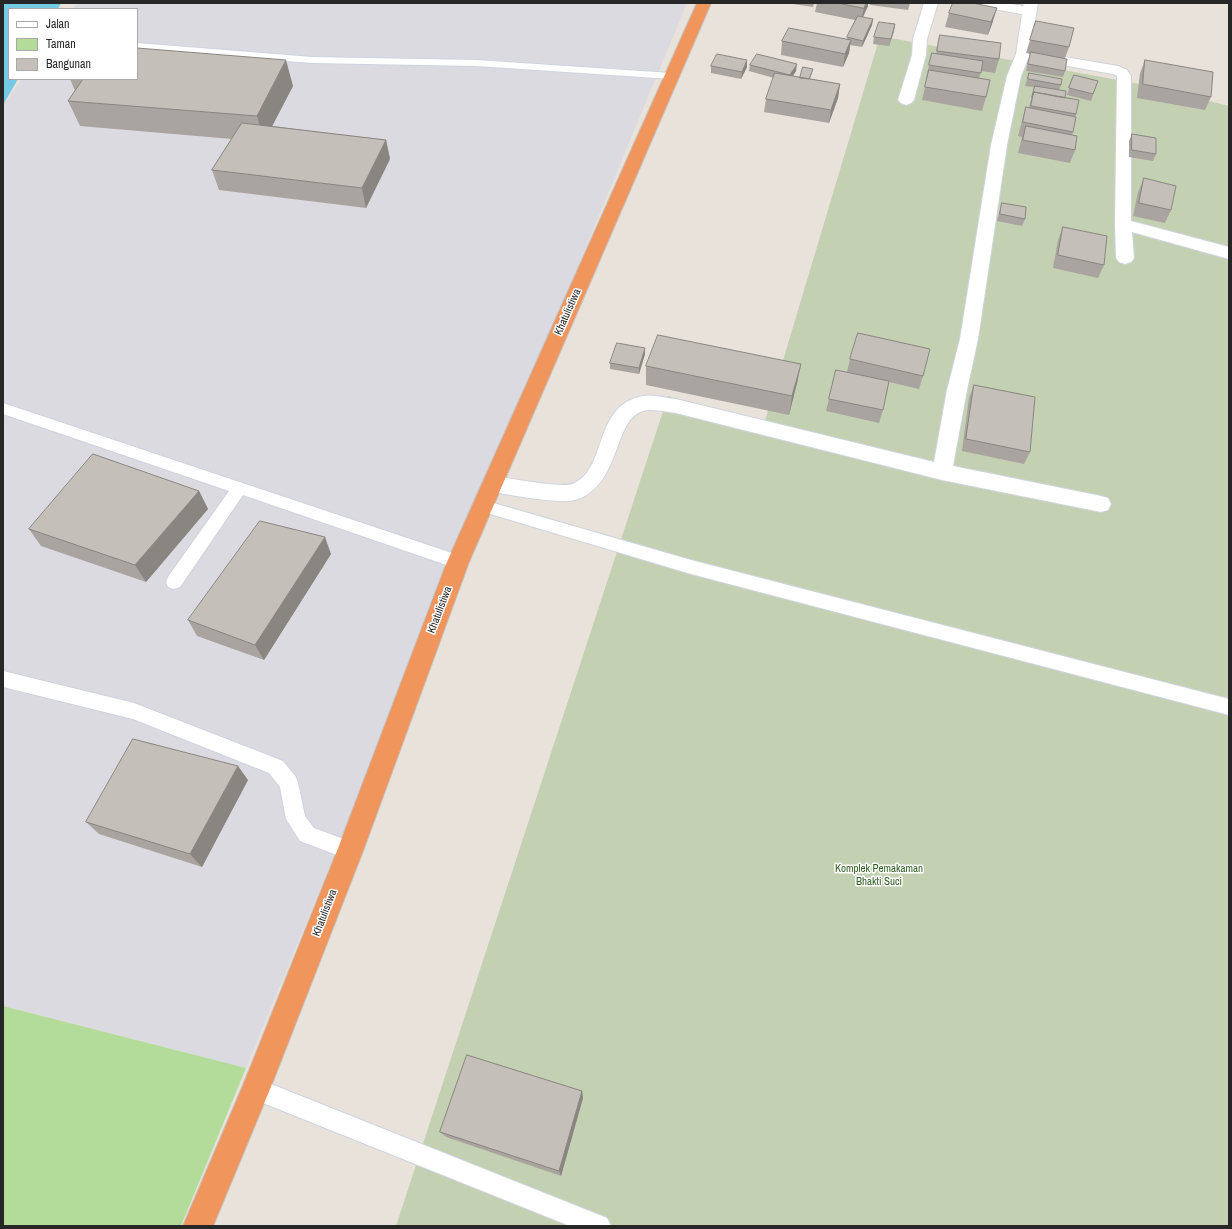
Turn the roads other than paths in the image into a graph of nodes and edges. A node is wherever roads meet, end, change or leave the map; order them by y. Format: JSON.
{"nodes":[{"id":1,"x":704,"y":3,"type":"edge"},
{"id":2,"x":931,"y":3,"type":"edge"},
{"id":3,"x":982,"y":3,"type":"edge"},
{"id":4,"x":1031,"y":7,"type":"edge"},
{"id":5,"x":138,"y":46,"type":"edge"},
{"id":6,"x":1023,"y":54,"type":"junction"},
{"id":7,"x":671,"y":76,"type":"junction"},
{"id":8,"x":906,"y":100,"type":"dead end"},
{"id":9,"x":1123,"y":224,"type":"junction"},
{"id":10,"x":1229,"y":253,"type":"edge"},
{"id":11,"x":1124,"y":258,"type":"dead end"},
{"id":12,"x":3,"y":408,"type":"edge"},
{"id":13,"x":942,"y":472,"type":"junction"},
{"id":14,"x":493,"y":484,"type":"junction"},
{"id":15,"x":239,"y":488,"type":"junction"},
{"id":16,"x":1101,"y":504,"type":"dead end"},
{"id":17,"x":483,"y":506,"type":"junction"},
{"id":18,"x":458,"y":562,"type":"junction"},
{"id":19,"x":174,"y":582,"type":"dead end"},
{"id":20,"x":3,"y":679,"type":"edge"},
{"id":21,"x":1229,"y":707,"type":"edge"},
{"id":22,"x":350,"y":851,"type":"junction"},
{"id":23,"x":256,"y":1089,"type":"junction"},
{"id":24,"x":198,"y":1226,"type":"edge"},
{"id":25,"x":599,"y":1226,"type":"edge"}],
"edges":[{"from":1,"to":7,"type":"highway","name":"Khatulistiwa"},
{"from":2,"to":8,"type":"street"},
{"from":3,"to":4,"type":"street"},
{"from":4,"to":6,"type":"street"},
{"from":5,"to":7,"type":"lane"},
{"from":6,"to":9,"type":"street"},
{"from":6,"to":13,"type":"street"},
{"from":7,"to":14,"type":"highway","name":"Khatulistiwa"},
{"from":9,"to":10,"type":"street"},
{"from":9,"to":11,"type":"street"},
{"from":12,"to":15,"type":"lane"},
{"from":13,"to":14,"type":"street"},
{"from":13,"to":16,"type":"street"},
{"from":14,"to":17,"type":"highway","name":"Khatulistiwa"},
{"from":15,"to":18,"type":"lane"},
{"from":15,"to":19,"type":"lane"},
{"from":17,"to":18,"type":"highway","name":"Khatulistiwa"},
{"from":17,"to":21,"type":"lane"},
{"from":18,"to":22,"type":"highway","name":"Khatulistiwa"},
{"from":20,"to":22,"type":"lane"},
{"from":22,"to":23,"type":"highway","name":"Khatulistiwa"},
{"from":23,"to":24,"type":"highway","name":"Khatulistiwa"},
{"from":23,"to":25,"type":"lane"}]}
